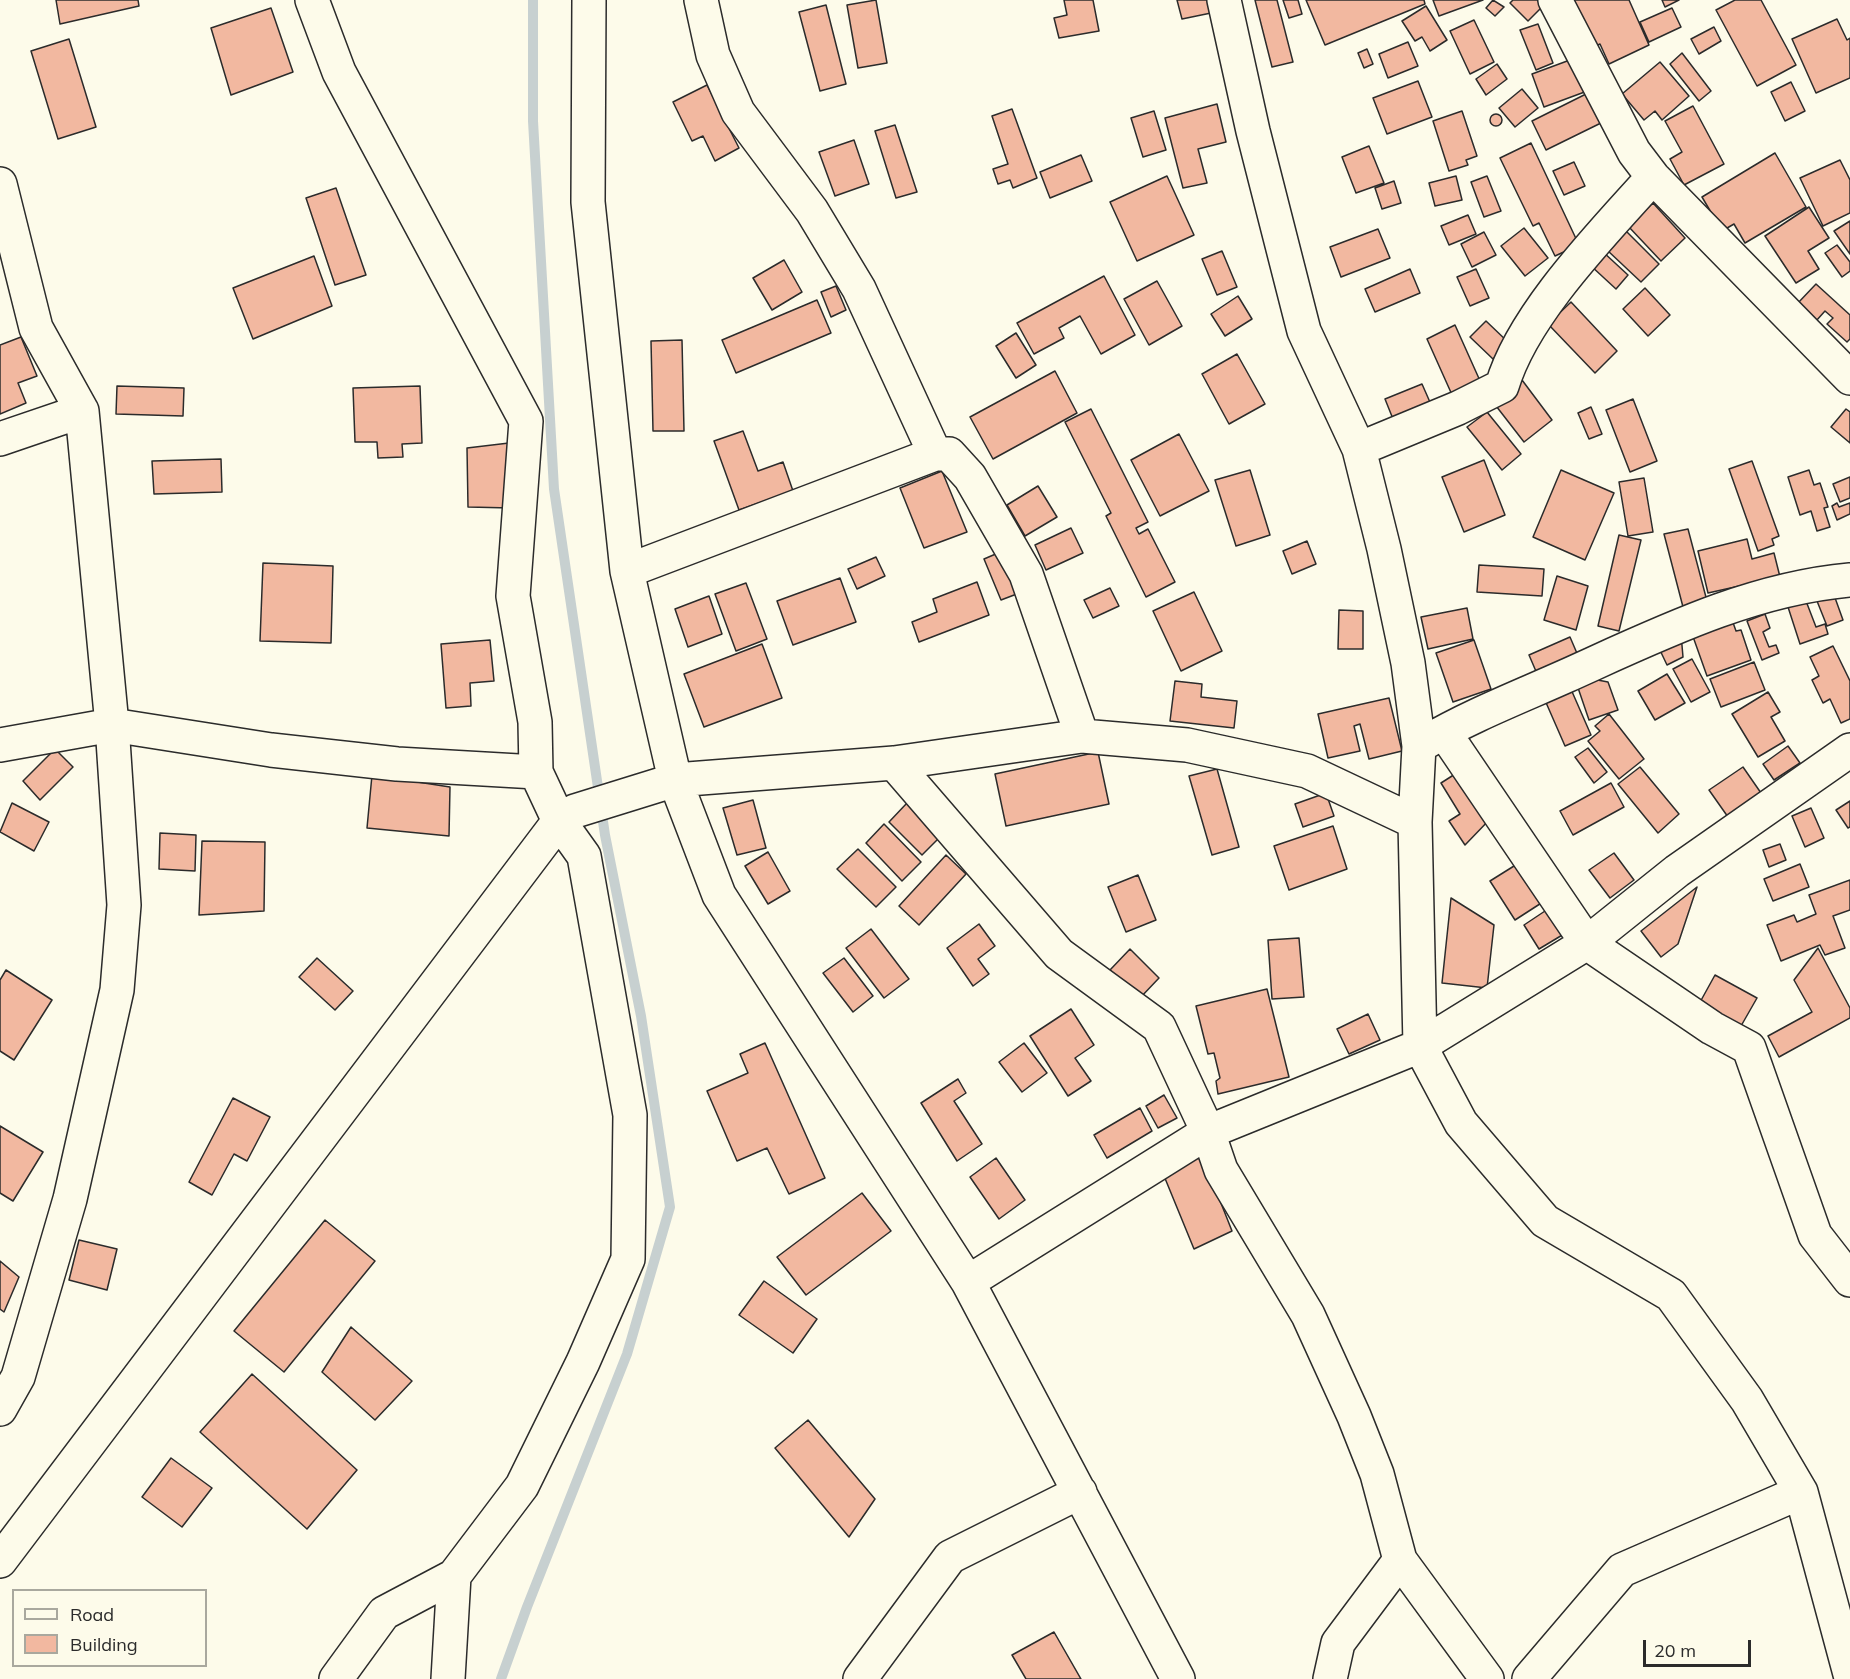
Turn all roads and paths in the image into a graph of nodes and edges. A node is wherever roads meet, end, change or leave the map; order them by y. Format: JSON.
{"nodes":[{"id":1,"x":312,"y":0,"type":"edge"},
{"id":2,"x":589,"y":0,"type":"edge"},
{"id":3,"x":701,"y":0,"type":"edge"},
{"id":4,"x":1224,"y":0,"type":"edge"},
{"id":5,"x":1555,"y":0,"type":"edge"},
{"id":6,"x":1653,"y":177,"type":"junction"},
{"id":7,"x":0,"y":184,"type":"edge"},
{"id":8,"x":1850,"y":378,"type":"edge"},
{"id":9,"x":82,"y":411,"type":"junction"},
{"id":10,"x":0,"y":440,"type":"edge"},
{"id":11,"x":1359,"y":449,"type":"junction"},
{"id":12,"x":935,"y":454,"type":"junction"},
{"id":13,"x":627,"y":571,"type":"junction"},
{"id":14,"x":1850,"y":580,"type":"edge"},
{"id":15,"x":112,"y":725,"type":"junction"},
{"id":16,"x":1082,"y":736,"type":"junction"},
{"id":17,"x":1431,"y":739,"type":"junction"},
{"id":18,"x":0,"y":745,"type":"edge"},
{"id":19,"x":1850,"y":750,"type":"edge"},
{"id":20,"x":894,"y":763,"type":"junction"},
{"id":21,"x":536,"y":772,"type":"junction"},
{"id":22,"x":675,"y":780,"type":"junction"},
{"id":23,"x":567,"y":816,"type":"junction"},
{"id":24,"x":1415,"y":822,"type":"junction"},
{"id":25,"x":1587,"y":943,"type":"junction"},
{"id":26,"x":1420,"y":1046,"type":"junction"},
{"id":27,"x":1208,"y":1132,"type":"junction"},
{"id":28,"x":1850,"y":1280,"type":"edge"},
{"id":29,"x":969,"y":1282,"type":"junction"},
{"id":30,"x":0,"y":1409,"type":"edge"},
{"id":31,"x":1080,"y":1492,"type":"junction"},
{"id":32,"x":1801,"y":1492,"type":"junction"},
{"id":33,"x":0,"y":1560,"type":"edge"},
{"id":34,"x":1400,"y":1560,"type":"junction"},
{"id":35,"x":454,"y":1576,"type":"junction"},
{"id":36,"x":1850,"y":1674,"type":"edge"},
{"id":37,"x":336,"y":1679,"type":"edge"},
{"id":38,"x":448,"y":1679,"type":"edge"},
{"id":39,"x":861,"y":1679,"type":"edge"},
{"id":40,"x":1178,"y":1679,"type":"edge"},
{"id":41,"x":1330,"y":1679,"type":"edge"},
{"id":42,"x":1487,"y":1679,"type":"edge"},
{"id":43,"x":1529,"y":1679,"type":"edge"}],
"edges":[{"from":1,"to":21,"type":"street"},
{"from":2,"to":13,"type":"street"},
{"from":3,"to":12,"type":"street"},
{"from":4,"to":11,"type":"street"},
{"from":5,"to":6,"type":"street"},
{"from":6,"to":8,"type":"street"},
{"from":6,"to":11,"type":"street"},
{"from":7,"to":9,"type":"street"},
{"from":9,"to":10,"type":"street"},
{"from":9,"to":15,"type":"street"},
{"from":11,"to":17,"type":"street"},
{"from":12,"to":13,"type":"street"},
{"from":12,"to":16,"type":"street"},
{"from":13,"to":22,"type":"street"},
{"from":14,"to":17,"type":"street"},
{"from":15,"to":18,"type":"street"},
{"from":15,"to":21,"type":"street"},
{"from":15,"to":30,"type":"street"},
{"from":16,"to":20,"type":"street"},
{"from":16,"to":24,"type":"street"},
{"from":17,"to":24,"type":"street"},
{"from":17,"to":25,"type":"street"},
{"from":19,"to":25,"type":"street"},
{"from":20,"to":22,"type":"street"},
{"from":20,"to":27,"type":"street"},
{"from":21,"to":23,"type":"street"},
{"from":22,"to":23,"type":"street"},
{"from":22,"to":29,"type":"street"},
{"from":23,"to":33,"type":"street"},
{"from":23,"to":35,"type":"street"},
{"from":24,"to":26,"type":"street"},
{"from":25,"to":26,"type":"street"},
{"from":25,"to":28,"type":"street"},
{"from":26,"to":27,"type":"street"},
{"from":26,"to":32,"type":"street"},
{"from":27,"to":29,"type":"street"},
{"from":27,"to":34,"type":"street"},
{"from":29,"to":31,"type":"street"},
{"from":31,"to":39,"type":"street"},
{"from":31,"to":40,"type":"street"},
{"from":32,"to":36,"type":"street"},
{"from":32,"to":43,"type":"street"},
{"from":34,"to":41,"type":"street"},
{"from":34,"to":42,"type":"street"},
{"from":35,"to":37,"type":"street"},
{"from":35,"to":38,"type":"street"}]}
